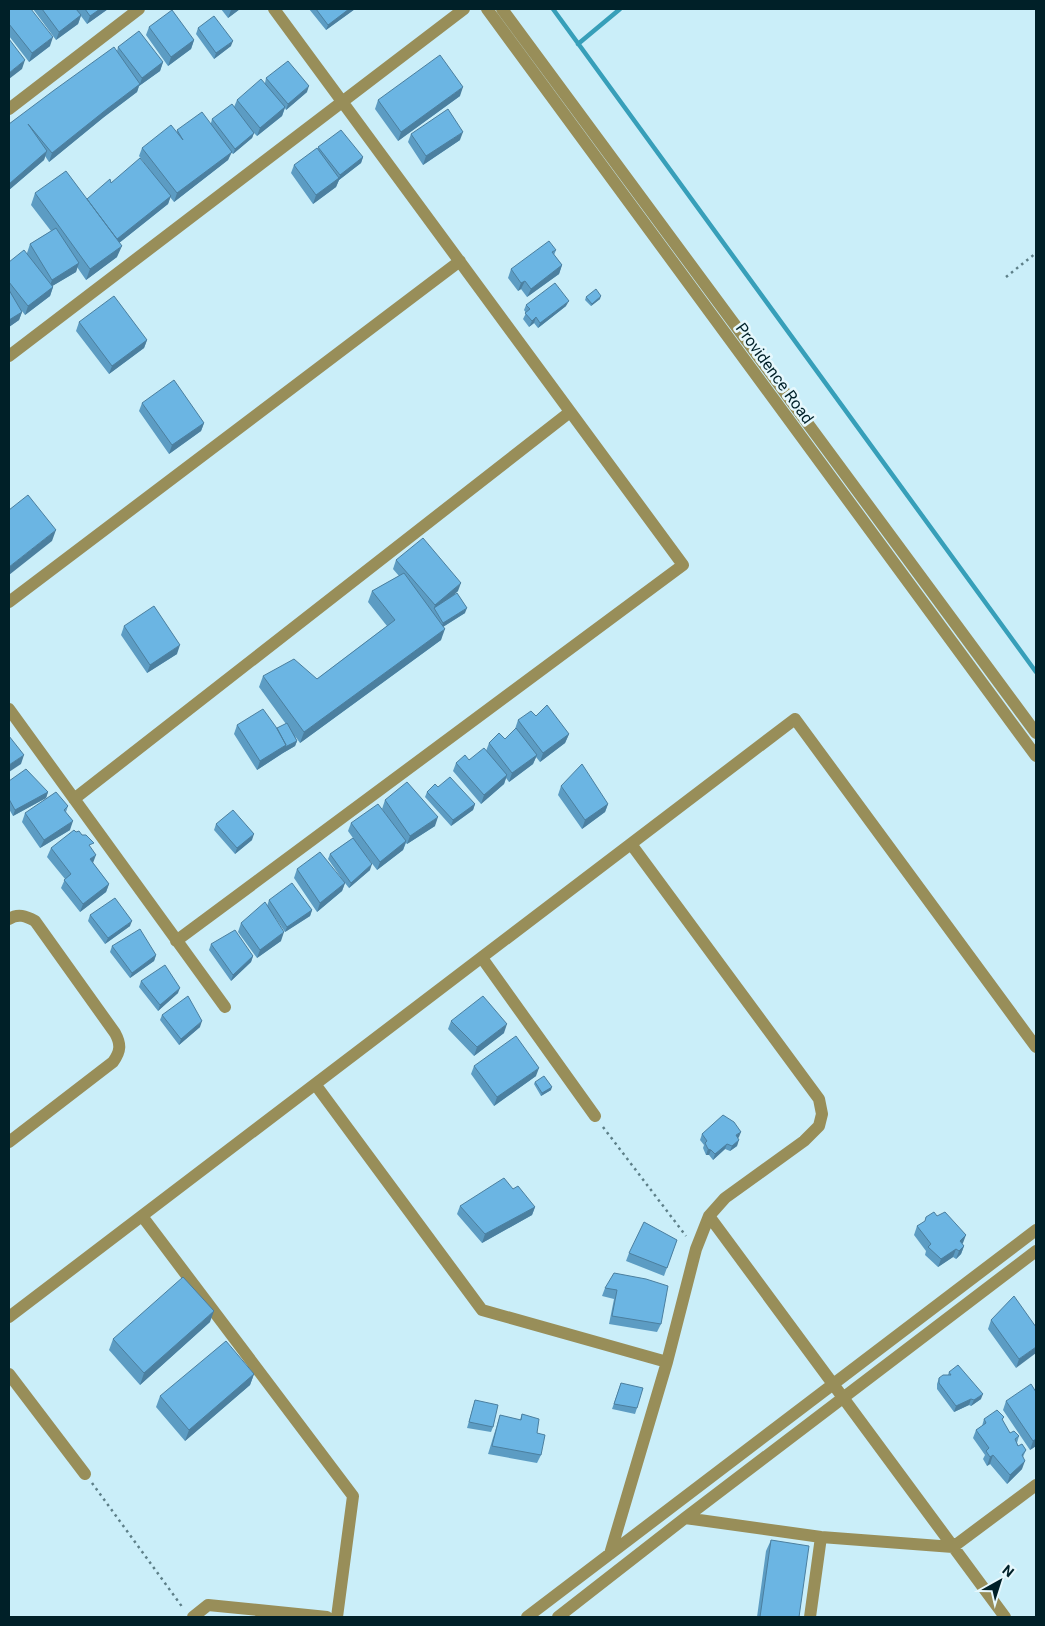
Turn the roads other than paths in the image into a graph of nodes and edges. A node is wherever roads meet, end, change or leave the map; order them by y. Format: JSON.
{"nodes":[{"id":1,"x":139,"y":9,"type":"edge"},
{"id":2,"x":274,"y":9,"type":"edge"},
{"id":3,"x":464,"y":9,"type":"edge"},
{"id":4,"x":487,"y":9,"type":"edge"},
{"id":5,"x":502,"y":9,"type":"edge"},
{"id":6,"x":343,"y":102,"type":"junction"},
{"id":7,"x":9,"y":108,"type":"edge"},
{"id":8,"x":460,"y":262,"type":"junction"},
{"id":9,"x":9,"y":356,"type":"edge"},
{"id":10,"x":570,"y":412,"type":"junction"},
{"id":11,"x":9,"y":602,"type":"edge"},
{"id":12,"x":9,"y":710,"type":"edge"},
{"id":13,"x":1036,"y":733,"type":"edge"},
{"id":14,"x":1036,"y":756,"type":"edge"},
{"id":15,"x":74,"y":799,"type":"junction"},
{"id":16,"x":631,"y":844,"type":"junction"},
{"id":17,"x":9,"y":919,"type":"edge"},
{"id":18,"x":176,"y":941,"type":"junction"},
{"id":19,"x":482,"y":958,"type":"junction"},
{"id":20,"x":225,"y":1007,"type":"dead end"},
{"id":21,"x":1036,"y":1047,"type":"edge"},
{"id":22,"x":315,"y":1084,"type":"junction"},
{"id":23,"x":595,"y":1116,"type":"road end"},
{"id":24,"x":9,"y":1142,"type":"edge"},
{"id":25,"x":142,"y":1216,"type":"junction"},
{"id":26,"x":709,"y":1216,"type":"junction"},
{"id":27,"x":1036,"y":1230,"type":"edge"},
{"id":28,"x":1036,"y":1251,"type":"edge"},
{"id":29,"x":9,"y":1317,"type":"edge"},
{"id":30,"x":667,"y":1362,"type":"junction"},
{"id":31,"x":9,"y":1374,"type":"edge"},
{"id":32,"x":833,"y":1385,"type":"junction"},
{"id":33,"x":843,"y":1398,"type":"junction"},
{"id":34,"x":85,"y":1474,"type":"road end"},
{"id":35,"x":1036,"y":1484,"type":"edge"},
{"id":36,"x":685,"y":1518,"type":"junction"},
{"id":37,"x":821,"y":1537,"type":"junction"},
{"id":38,"x":954,"y":1547,"type":"junction"},
{"id":39,"x":610,"y":1554,"type":"junction"},
{"id":40,"x":189,"y":1613,"type":"edge"},
{"id":41,"x":327,"y":1617,"type":"edge"},
{"id":42,"x":337,"y":1617,"type":"edge"},
{"id":43,"x":527,"y":1617,"type":"edge"},
{"id":44,"x":558,"y":1617,"type":"edge"},
{"id":45,"x":810,"y":1617,"type":"edge"},
{"id":46,"x":1005,"y":1617,"type":"edge"}],
"edges":[{"from":1,"to":7,"type":"street"},
{"from":2,"to":6,"type":"street"},
{"from":3,"to":6,"type":"street"},
{"from":4,"to":14,"type":"street","name":"Providence Road"},
{"from":5,"to":13,"type":"street","name":"Providence Road"},
{"from":6,"to":8,"type":"street"},
{"from":6,"to":9,"type":"street"},
{"from":8,"to":10,"type":"street"},
{"from":8,"to":11,"type":"street"},
{"from":10,"to":15,"type":"street"},
{"from":10,"to":18,"type":"street"},
{"from":12,"to":15,"type":"street"},
{"from":15,"to":18,"type":"street"},
{"from":16,"to":19,"type":"street"},
{"from":16,"to":21,"type":"street"},
{"from":16,"to":26,"type":"street"},
{"from":17,"to":24,"type":"street"},
{"from":18,"to":20,"type":"street"},
{"from":19,"to":22,"type":"street"},
{"from":19,"to":23,"type":"street"},
{"from":22,"to":25,"type":"street"},
{"from":22,"to":30,"type":"street"},
{"from":25,"to":29,"type":"street"},
{"from":25,"to":42,"type":"street"},
{"from":26,"to":30,"type":"street"},
{"from":26,"to":32,"type":"street"},
{"from":27,"to":32,"type":"street"},
{"from":28,"to":33,"type":"street"},
{"from":30,"to":39,"type":"street"},
{"from":31,"to":34,"type":"street"},
{"from":32,"to":33,"type":"street"},
{"from":32,"to":39,"type":"street"},
{"from":33,"to":36,"type":"street"},
{"from":33,"to":38,"type":"street"},
{"from":35,"to":38,"type":"street"},
{"from":36,"to":37,"type":"street"},
{"from":36,"to":44,"type":"street"},
{"from":37,"to":38,"type":"street"},
{"from":37,"to":45,"type":"street"},
{"from":38,"to":46,"type":"street"},
{"from":39,"to":43,"type":"street"},
{"from":40,"to":41,"type":"street"}]}
